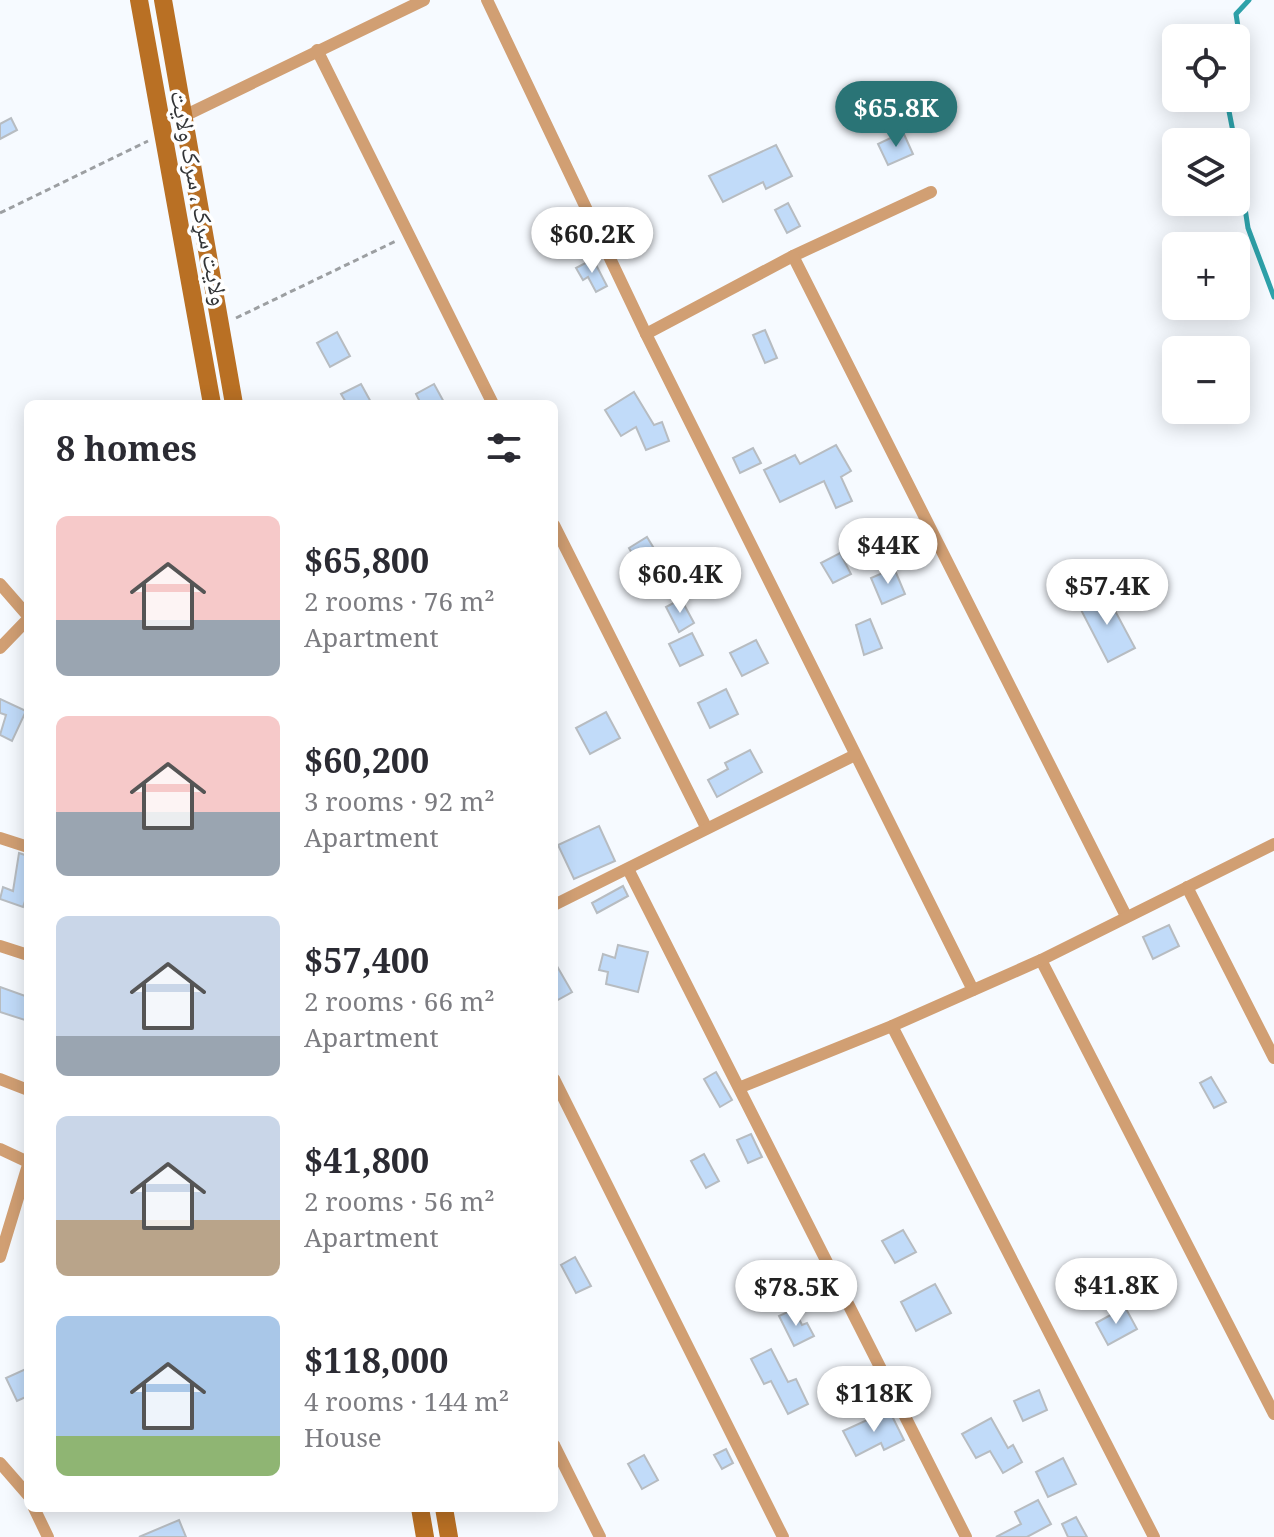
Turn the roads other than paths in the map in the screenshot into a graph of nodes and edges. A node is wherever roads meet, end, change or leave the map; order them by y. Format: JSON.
{"nodes":[{"id":1,"x":139,"y":0,"type":"edge"},
{"id":2,"x":163,"y":0,"type":"edge"},
{"id":3,"x":424,"y":0,"type":"edge"},
{"id":4,"x":487,"y":0,"type":"edge"},
{"id":5,"x":317,"y":50,"type":"junction"},
{"id":6,"x":182,"y":117,"type":"junction"},
{"id":7,"x":931,"y":192,"type":"dead end"},
{"id":8,"x":793,"y":256,"type":"junction"},
{"id":9,"x":646,"y":334,"type":"junction"},
{"id":10,"x":211,"y":400,"type":"edge"},
{"id":11,"x":233,"y":400,"type":"edge"},
{"id":12,"x":491,"y":400,"type":"edge"},
{"id":13,"x":558,"y":533,"type":"edge"},
{"id":14,"x":0,"y":584,"type":"edge"},
{"id":15,"x":24,"y":612,"type":"edge"},
{"id":16,"x":24,"y":621,"type":"edge"},
{"id":17,"x":0,"y":648,"type":"edge"},
{"id":18,"x":855,"y":755,"type":"junction"},
{"id":19,"x":706,"y":827,"type":"junction"},
{"id":20,"x":0,"y":838,"type":"edge"},
{"id":21,"x":1274,"y":844,"type":"edge"},
{"id":22,"x":24,"y":846,"type":"edge"},
{"id":23,"x":628,"y":869,"type":"junction"},
{"id":24,"x":1187,"y":887,"type":"junction"},
{"id":25,"x":558,"y":903,"type":"edge"},
{"id":26,"x":1126,"y":916,"type":"junction"},
{"id":27,"x":0,"y":946,"type":"edge"},
{"id":28,"x":24,"y":954,"type":"edge"},
{"id":29,"x":1041,"y":960,"type":"junction"},
{"id":30,"x":973,"y":990,"type":"junction"},
{"id":31,"x":892,"y":1026,"type":"junction"},
{"id":32,"x":1274,"y":1058,"type":"edge"},
{"id":33,"x":0,"y":1079,"type":"edge"},
{"id":34,"x":558,"y":1087,"type":"edge"},
{"id":35,"x":741,"y":1087,"type":"junction"},
{"id":36,"x":24,"y":1088,"type":"edge"},
{"id":37,"x":0,"y":1149,"type":"edge"},
{"id":38,"x":24,"y":1161,"type":"edge"},
{"id":39,"x":24,"y":1176,"type":"edge"},
{"id":40,"x":0,"y":1257,"type":"edge"},
{"id":41,"x":1274,"y":1414,"type":"edge"},
{"id":42,"x":558,"y":1453,"type":"edge"},
{"id":43,"x":0,"y":1463,"type":"edge"},
{"id":44,"x":24,"y":1490,"type":"edge"},
{"id":45,"x":36,"y":1512,"type":"edge"},
{"id":46,"x":421,"y":1512,"type":"edge"},
{"id":47,"x":445,"y":1512,"type":"edge"},
{"id":48,"x":48,"y":1537,"type":"edge"},
{"id":49,"x":425,"y":1537,"type":"edge"},
{"id":50,"x":449,"y":1537,"type":"edge"},
{"id":51,"x":600,"y":1537,"type":"edge"},
{"id":52,"x":783,"y":1537,"type":"edge"},
{"id":53,"x":966,"y":1537,"type":"edge"},
{"id":54,"x":1154,"y":1537,"type":"edge"}],
"edges":[{"from":1,"to":10,"type":"main road","name":"ولایت سړک ، سرک ولایت"},
{"from":2,"to":6,"type":"main road","name":"ولایت سړک ، سرک ولایت"},
{"from":3,"to":5,"type":"street"},
{"from":4,"to":9,"type":"street"},
{"from":5,"to":6,"type":"street"},
{"from":5,"to":12,"type":"street"},
{"from":6,"to":11,"type":"main road","name":"ولایت سړک ، سرک ولایت"},
{"from":7,"to":8,"type":"street"},
{"from":8,"to":9,"type":"street"},
{"from":8,"to":26,"type":"street"},
{"from":9,"to":18,"type":"street"},
{"from":13,"to":19,"type":"street"},
{"from":14,"to":15,"type":"street"},
{"from":16,"to":17,"type":"street"},
{"from":18,"to":19,"type":"street"},
{"from":18,"to":30,"type":"street"},
{"from":19,"to":23,"type":"street"},
{"from":20,"to":22,"type":"street"},
{"from":21,"to":24,"type":"street"},
{"from":23,"to":25,"type":"street"},
{"from":23,"to":35,"type":"street"},
{"from":24,"to":26,"type":"street"},
{"from":24,"to":32,"type":"street"},
{"from":26,"to":29,"type":"street"},
{"from":27,"to":28,"type":"street"},
{"from":29,"to":30,"type":"street"},
{"from":29,"to":41,"type":"street"},
{"from":30,"to":31,"type":"street"},
{"from":31,"to":35,"type":"street"},
{"from":31,"to":54,"type":"street"},
{"from":33,"to":36,"type":"street"},
{"from":34,"to":52,"type":"street"},
{"from":35,"to":53,"type":"street"},
{"from":37,"to":38,"type":"street"},
{"from":39,"to":40,"type":"street"},
{"from":42,"to":51,"type":"street"},
{"from":43,"to":44,"type":"street"},
{"from":45,"to":48,"type":"street"},
{"from":46,"to":49,"type":"main road"},
{"from":47,"to":50,"type":"main road"}]}
